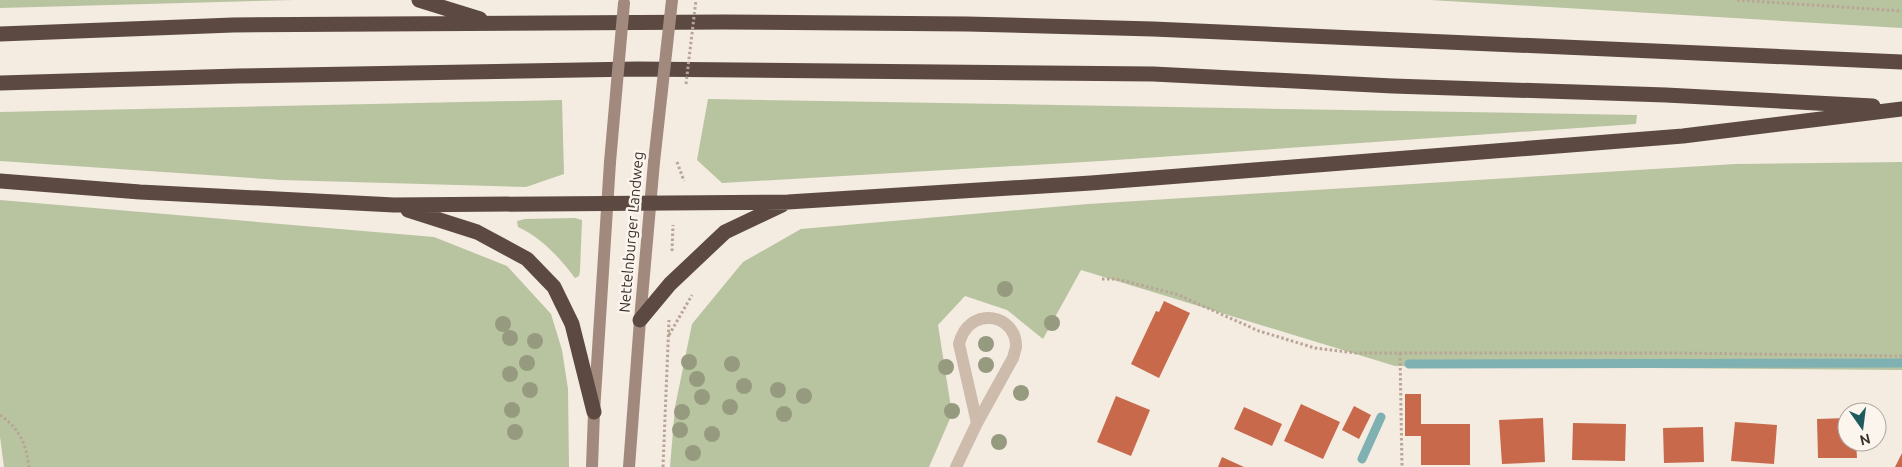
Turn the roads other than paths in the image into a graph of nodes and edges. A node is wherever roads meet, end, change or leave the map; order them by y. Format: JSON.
{"nodes":[{"id":1,"x":419,"y":0,"type":"edge"},
{"id":2,"x":624,"y":0,"type":"edge"},
{"id":3,"x":672,"y":0,"type":"edge"},
{"id":4,"x":494,"y":23,"type":"junction"},
{"id":5,"x":0,"y":34,"type":"edge"},
{"id":6,"x":1902,"y":62,"type":"edge"},
{"id":7,"x":0,"y":83,"type":"edge"},
{"id":8,"x":1902,"y":108,"type":"edge"},
{"id":9,"x":0,"y":181,"type":"edge"},
{"id":10,"x":788,"y":202,"type":"junction"},
{"id":11,"x":607,"y":204,"type":"junction"},
{"id":12,"x":650,"y":204,"type":"junction"},
{"id":13,"x":394,"y":206,"type":"junction"},
{"id":14,"x":640,"y":320,"type":"junction"},
{"id":15,"x":594,"y":412,"type":"junction"},
{"id":16,"x":977,"y":423,"type":"junction"},
{"id":17,"x":592,"y":467,"type":"edge"},
{"id":18,"x":629,"y":467,"type":"edge"},
{"id":19,"x":956,"y":467,"type":"edge"}],
"edges":[{"from":1,"to":4,"type":"highway"},
{"from":2,"to":11,"type":"main road","name":"Nettelnburger Landweg","bridge":true},
{"from":3,"to":12,"type":"main road","name":"Nettelnburger Landweg","bridge":true},
{"from":4,"to":5,"type":"highway"},
{"from":4,"to":6,"type":"highway"},
{"from":7,"to":8,"type":"highway"},
{"from":8,"to":10,"type":"highway"},
{"from":9,"to":13,"type":"highway"},
{"from":10,"to":12,"type":"highway"},
{"from":10,"to":14,"type":"highway"},
{"from":11,"to":12,"type":"highway"},
{"from":11,"to":13,"type":"highway"},
{"from":11,"to":15,"type":"main road","name":"Nettelnburger Landweg"},
{"from":12,"to":14,"type":"main road","name":"Nettelnburger Landweg"},
{"from":13,"to":15,"type":"highway"},
{"from":14,"to":18,"type":"main road","name":"Nettelnburger Landweg"},
{"from":15,"to":17,"type":"main road","name":"Nettelnburger Landweg"},
{"from":16,"to":16,"type":"street"},
{"from":16,"to":19,"type":"street"}]}
